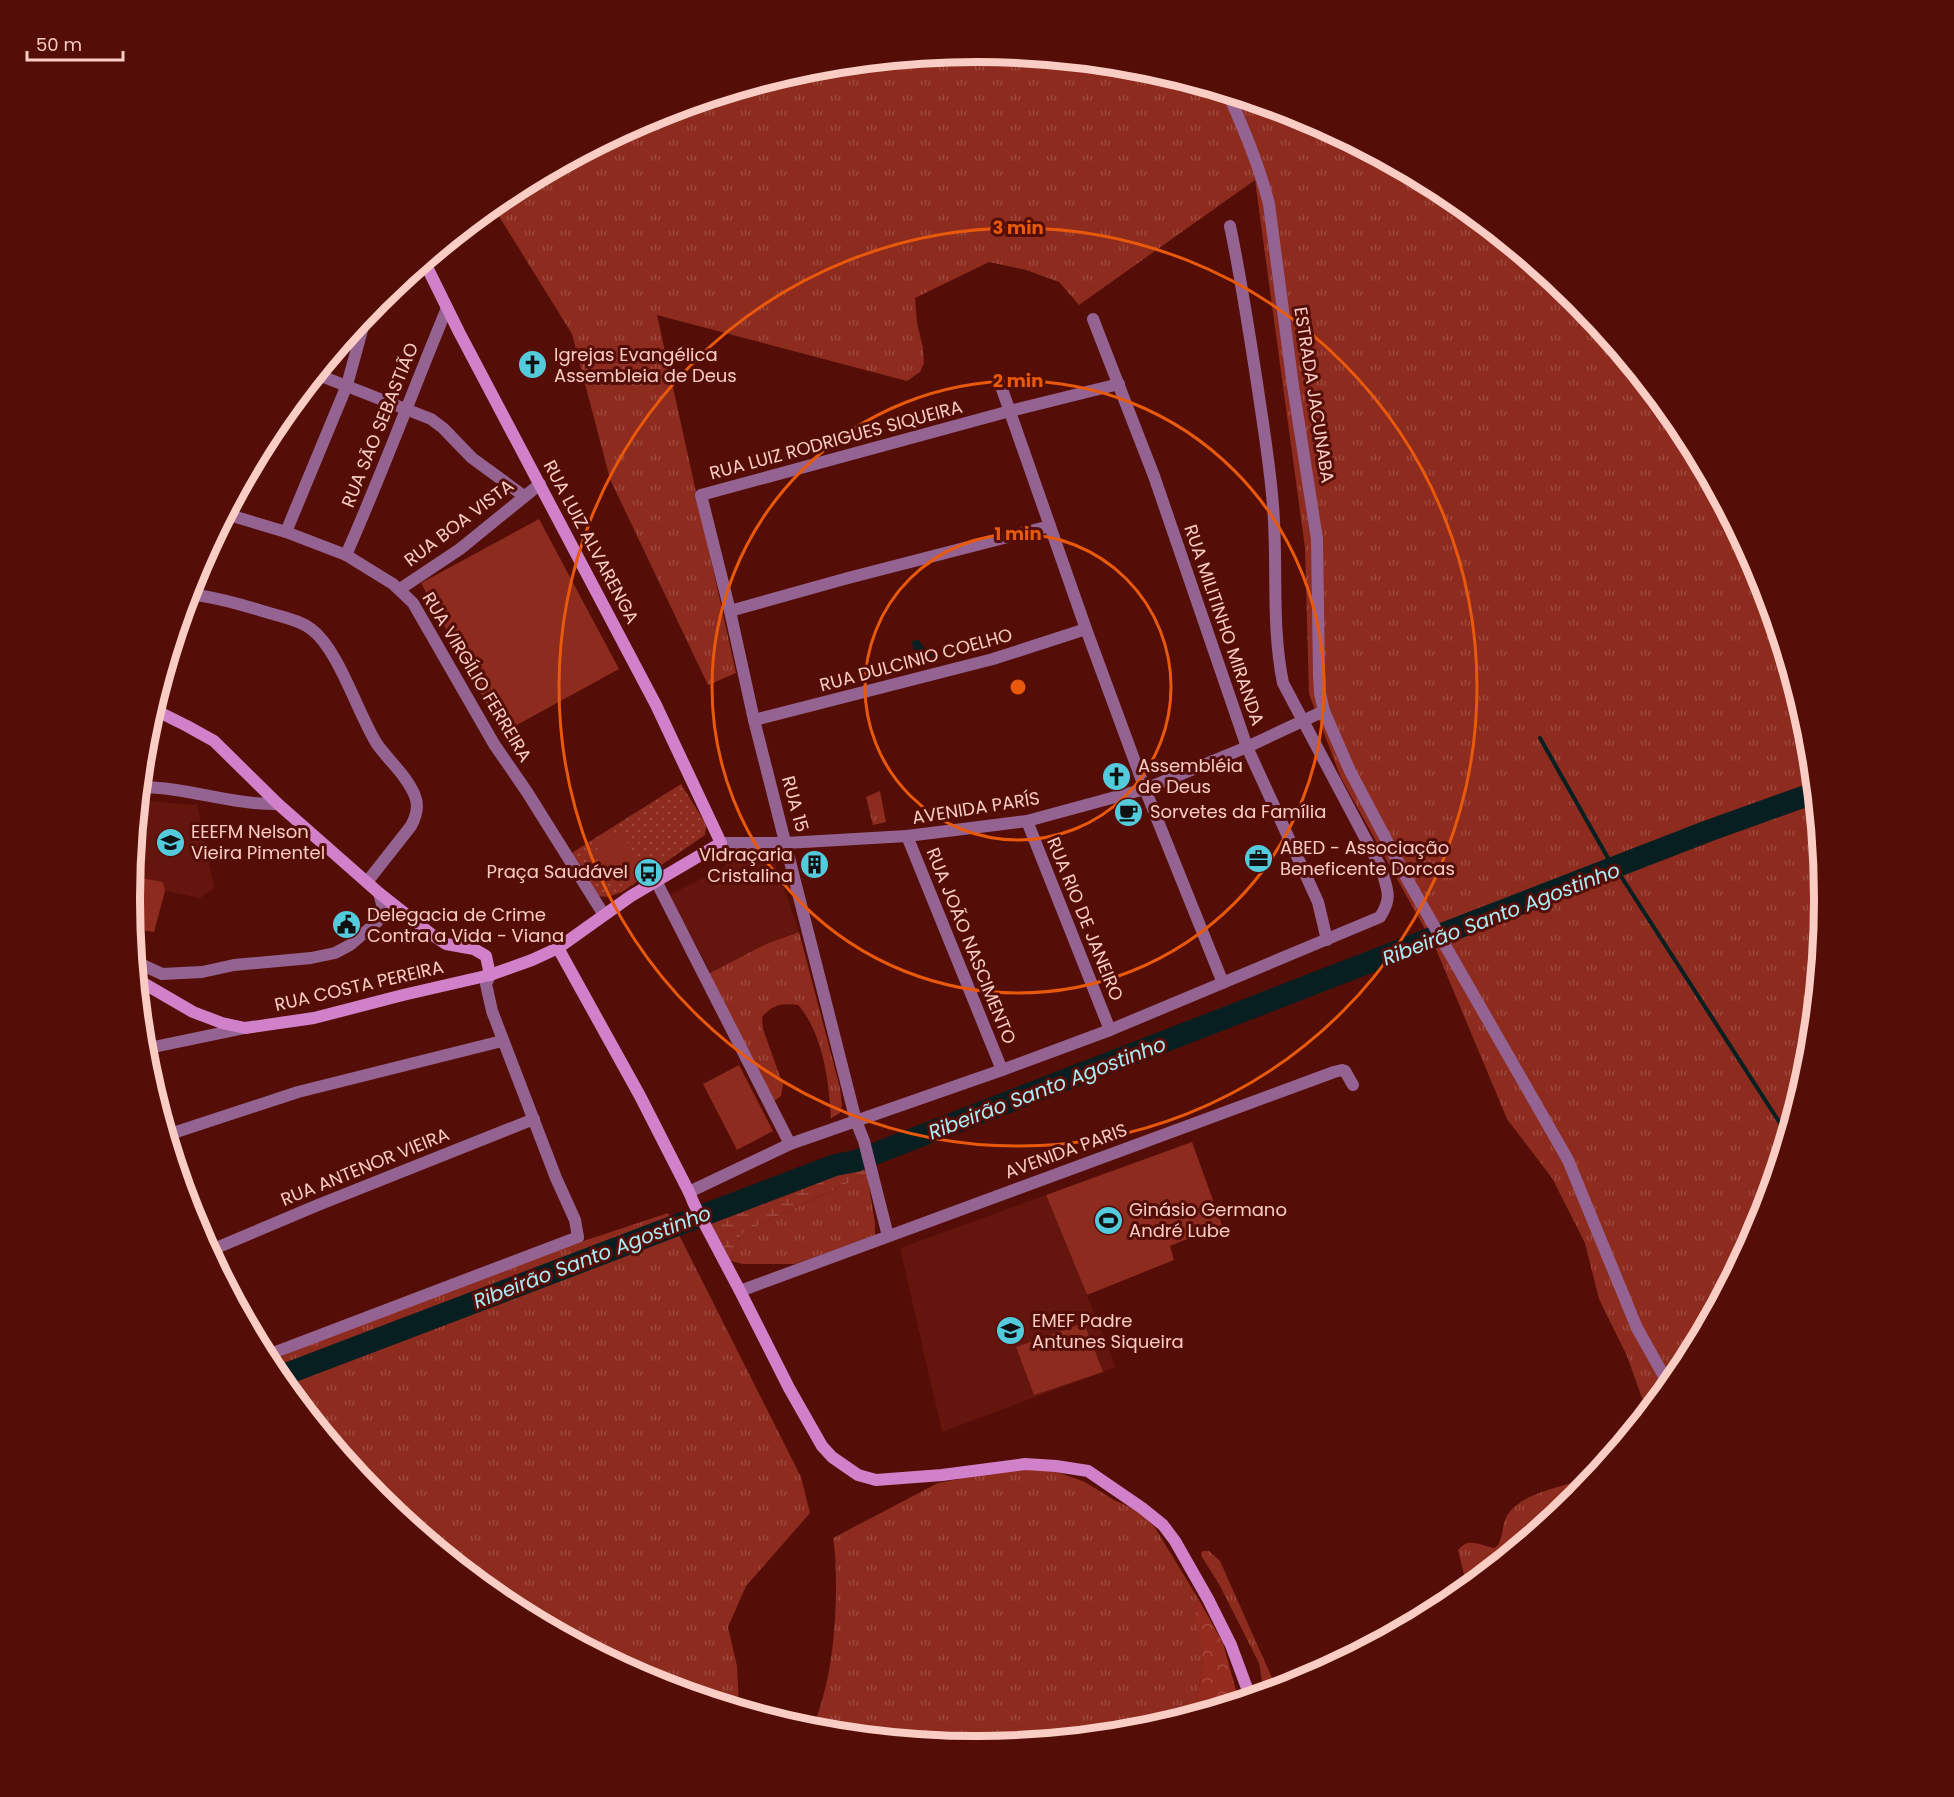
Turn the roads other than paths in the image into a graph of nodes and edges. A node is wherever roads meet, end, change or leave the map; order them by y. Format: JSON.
{"nodes":[{"id":1,"x":1232,"y":102,"type":"edge"},
{"id":2,"x":1230,"y":226,"type":"dead end"},
{"id":3,"x":427,"y":267,"type":"edge"},
{"id":4,"x":447,"y":308,"type":"junction"},
{"id":5,"x":1093,"y":319,"type":"dead end"},
{"id":6,"x":363,"y":331,"type":"edge"},
{"id":7,"x":323,"y":377,"type":"edge"},
{"id":8,"x":1119,"y":384,"type":"junction"},
{"id":9,"x":348,"y":386,"type":"junction"},
{"id":10,"x":1002,"y":389,"type":"dead end"},
{"id":11,"x":405,"y":410,"type":"junction"},
{"id":12,"x":1010,"y":411,"type":"junction"},
{"id":13,"x":540,"y":484,"type":"junction"},
{"id":14,"x":701,"y":495,"type":"joint"},
{"id":15,"x":524,"y":496,"type":"junction"},
{"id":16,"x":233,"y":516,"type":"edge"},
{"id":17,"x":1050,"y":526,"type":"junction"},
{"id":18,"x":286,"y":532,"type":"junction"},
{"id":19,"x":346,"y":555,"type":"junction"},
{"id":20,"x":400,"y":589,"type":"junction"},
{"id":21,"x":197,"y":596,"type":"edge"},
{"id":22,"x":730,"y":611,"type":"junction"},
{"id":23,"x":1086,"y":629,"type":"junction"},
{"id":24,"x":1324,"y":711,"type":"junction"},
{"id":25,"x":161,"y":714,"type":"edge"},
{"id":26,"x":754,"y":720,"type":"junction"},
{"id":27,"x":1304,"y":720,"type":"junction"},
{"id":28,"x":1246,"y":747,"type":"junction"},
{"id":29,"x":147,"y":787,"type":"edge"},
{"id":30,"x":1145,"y":789,"type":"junction"},
{"id":31,"x":278,"y":804,"type":"junction"},
{"id":32,"x":1027,"y":821,"type":"junction"},
{"id":33,"x":907,"y":836,"type":"junction"},
{"id":34,"x":721,"y":843,"type":"junction"},
{"id":35,"x":786,"y":843,"type":"junction"},
{"id":36,"x":656,"y":881,"type":"junction"},
{"id":37,"x":367,"y":882,"type":"junction"},
{"id":38,"x":379,"y":893,"type":"junction"},
{"id":39,"x":604,"y":915,"type":"junction"},
{"id":40,"x":1327,"y":940,"type":"junction"},
{"id":41,"x":558,"y":948,"type":"junction"},
{"id":42,"x":143,"y":965,"type":"edge"},
{"id":43,"x":490,"y":975,"type":"junction"},
{"id":44,"x":1223,"y":983,"type":"junction"},
{"id":45,"x":145,"y":984,"type":"edge"},
{"id":46,"x":245,"y":1028,"type":"junction"},
{"id":47,"x":1110,"y":1030,"type":"junction"},
{"id":48,"x":502,"y":1041,"type":"junction"},
{"id":49,"x":154,"y":1047,"type":"edge"},
{"id":50,"x":1002,"y":1070,"type":"junction"},
{"id":51,"x":1353,"y":1085,"type":"dead end"},
{"id":52,"x":534,"y":1119,"type":"junction"},
{"id":53,"x":856,"y":1121,"type":"junction"},
{"id":54,"x":174,"y":1133,"type":"edge"},
{"id":55,"x":790,"y":1144,"type":"junction"},
{"id":56,"x":689,"y":1192,"type":"junction"},
{"id":57,"x":888,"y":1236,"type":"junction"},
{"id":58,"x":217,"y":1248,"type":"edge"},
{"id":59,"x":740,"y":1291,"type":"junction"},
{"id":60,"x":274,"y":1353,"type":"edge"},
{"id":61,"x":1664,"y":1376,"type":"edge"},
{"id":62,"x":1248,"y":1690,"type":"edge"}],
"edges":[{"from":1,"to":24,"type":"street","name":"ESTRADA JACUNABA"},
{"from":2,"to":27,"type":"street"},
{"from":3,"to":4,"type":"street","name":"RUA LUIZ ALVARENGA"},
{"from":4,"to":11,"type":"street","name":"RUA SÃO SEBASTIÃO"},
{"from":4,"to":13,"type":"street","name":"RUA LUIZ ALVARENGA"},
{"from":5,"to":8,"type":"street","name":"RUA MILITINHO MIRANDA"},
{"from":6,"to":9,"type":"street"},
{"from":7,"to":9,"type":"street"},
{"from":8,"to":12,"type":"street","name":"RUA LUIZ RODRIGUES SIQUEIRA"},
{"from":8,"to":28,"type":"street","name":"RUA MILITINHO MIRANDA"},
{"from":9,"to":11,"type":"street"},
{"from":9,"to":18,"type":"street"},
{"from":10,"to":12,"type":"street"},
{"from":11,"to":15,"type":"street"},
{"from":11,"to":19,"type":"street","name":"RUA SÃO SEBASTIÃO"},
{"from":12,"to":14,"type":"street","name":"RUA LUIZ RODRIGUES SIQUEIRA"},
{"from":12,"to":17,"type":"street"},
{"from":13,"to":15,"type":"street","name":"RUA BOA VISTA"},
{"from":13,"to":34,"type":"street","name":"RUA LUIZ ALVARENGA"},
{"from":14,"to":22,"type":"street","name":"RUA 15"},
{"from":15,"to":20,"type":"street","name":"RUA BOA VISTA"},
{"from":16,"to":18,"type":"street","name":"RUA VIRGÍLIO FERREIRA"},
{"from":17,"to":22,"type":"street"},
{"from":17,"to":23,"type":"street"},
{"from":18,"to":19,"type":"street","name":"RUA VIRGÍLIO FERREIRA"},
{"from":19,"to":20,"type":"street","name":"RUA VIRGÍLIO FERREIRA"},
{"from":20,"to":39,"type":"street","name":"RUA VIRGÍLIO FERREIRA"},
{"from":21,"to":37,"type":"street"},
{"from":22,"to":26,"type":"street","name":"RUA 15"},
{"from":23,"to":26,"type":"street","name":"RUA DULCINIO COELHO"},
{"from":23,"to":30,"type":"street"},
{"from":24,"to":27,"type":"street","name":"AVENIDA PARÍS"},
{"from":24,"to":61,"type":"street","name":"ESTRADA JACUNABA"},
{"from":25,"to":31,"type":"street"},
{"from":26,"to":35,"type":"street","name":"RUA 15"},
{"from":27,"to":28,"type":"street","name":"AVENIDA PARÍS"},
{"from":27,"to":40,"type":"street"},
{"from":28,"to":30,"type":"street","name":"AVENIDA PARÍS"},
{"from":28,"to":40,"type":"street","name":"RUA MILITINHO MIRANDA"},
{"from":29,"to":31,"type":"street"},
{"from":30,"to":32,"type":"street","name":"AVENIDA PARÍS"},
{"from":30,"to":44,"type":"street"},
{"from":31,"to":37,"type":"street"},
{"from":32,"to":33,"type":"street","name":"AVENIDA PARÍS"},
{"from":32,"to":47,"type":"street","name":"RUA RIO DE JANEIRO"},
{"from":33,"to":35,"type":"street","name":"AVENIDA PARÍS"},
{"from":33,"to":50,"type":"street","name":"RUA JOÃO NASCIMENTO"},
{"from":34,"to":35,"type":"street","name":"AVENIDA PARÍS"},
{"from":34,"to":36,"type":"street"},
{"from":35,"to":53,"type":"street","name":"RUA 15"},
{"from":36,"to":39,"type":"street"},
{"from":36,"to":55,"type":"street"},
{"from":37,"to":38,"type":"street"},
{"from":38,"to":42,"type":"street"},
{"from":38,"to":43,"type":"street"},
{"from":39,"to":41,"type":"street"},
{"from":40,"to":44,"type":"street"},
{"from":41,"to":43,"type":"street"},
{"from":41,"to":56,"type":"street"},
{"from":43,"to":46,"type":"street","name":"RUA COSTA PEREIRA"},
{"from":43,"to":48,"type":"street"},
{"from":44,"to":47,"type":"street"},
{"from":45,"to":46,"type":"street","name":"RUA COSTA PEREIRA"},
{"from":46,"to":49,"type":"street"},
{"from":47,"to":50,"type":"street"},
{"from":48,"to":52,"type":"street"},
{"from":48,"to":54,"type":"street"},
{"from":50,"to":53,"type":"street"},
{"from":51,"to":57,"type":"street","name":"AVENIDA PARIS"},
{"from":52,"to":58,"type":"street","name":"RUA ANTENOR VIEIRA"},
{"from":52,"to":60,"type":"street"},
{"from":53,"to":55,"type":"street"},
{"from":53,"to":57,"type":"street","name":"RUA 15"},
{"from":55,"to":56,"type":"street"},
{"from":56,"to":59,"type":"street"},
{"from":57,"to":59,"type":"street","name":"AVENIDA PARIS"},
{"from":59,"to":62,"type":"street"}]}
